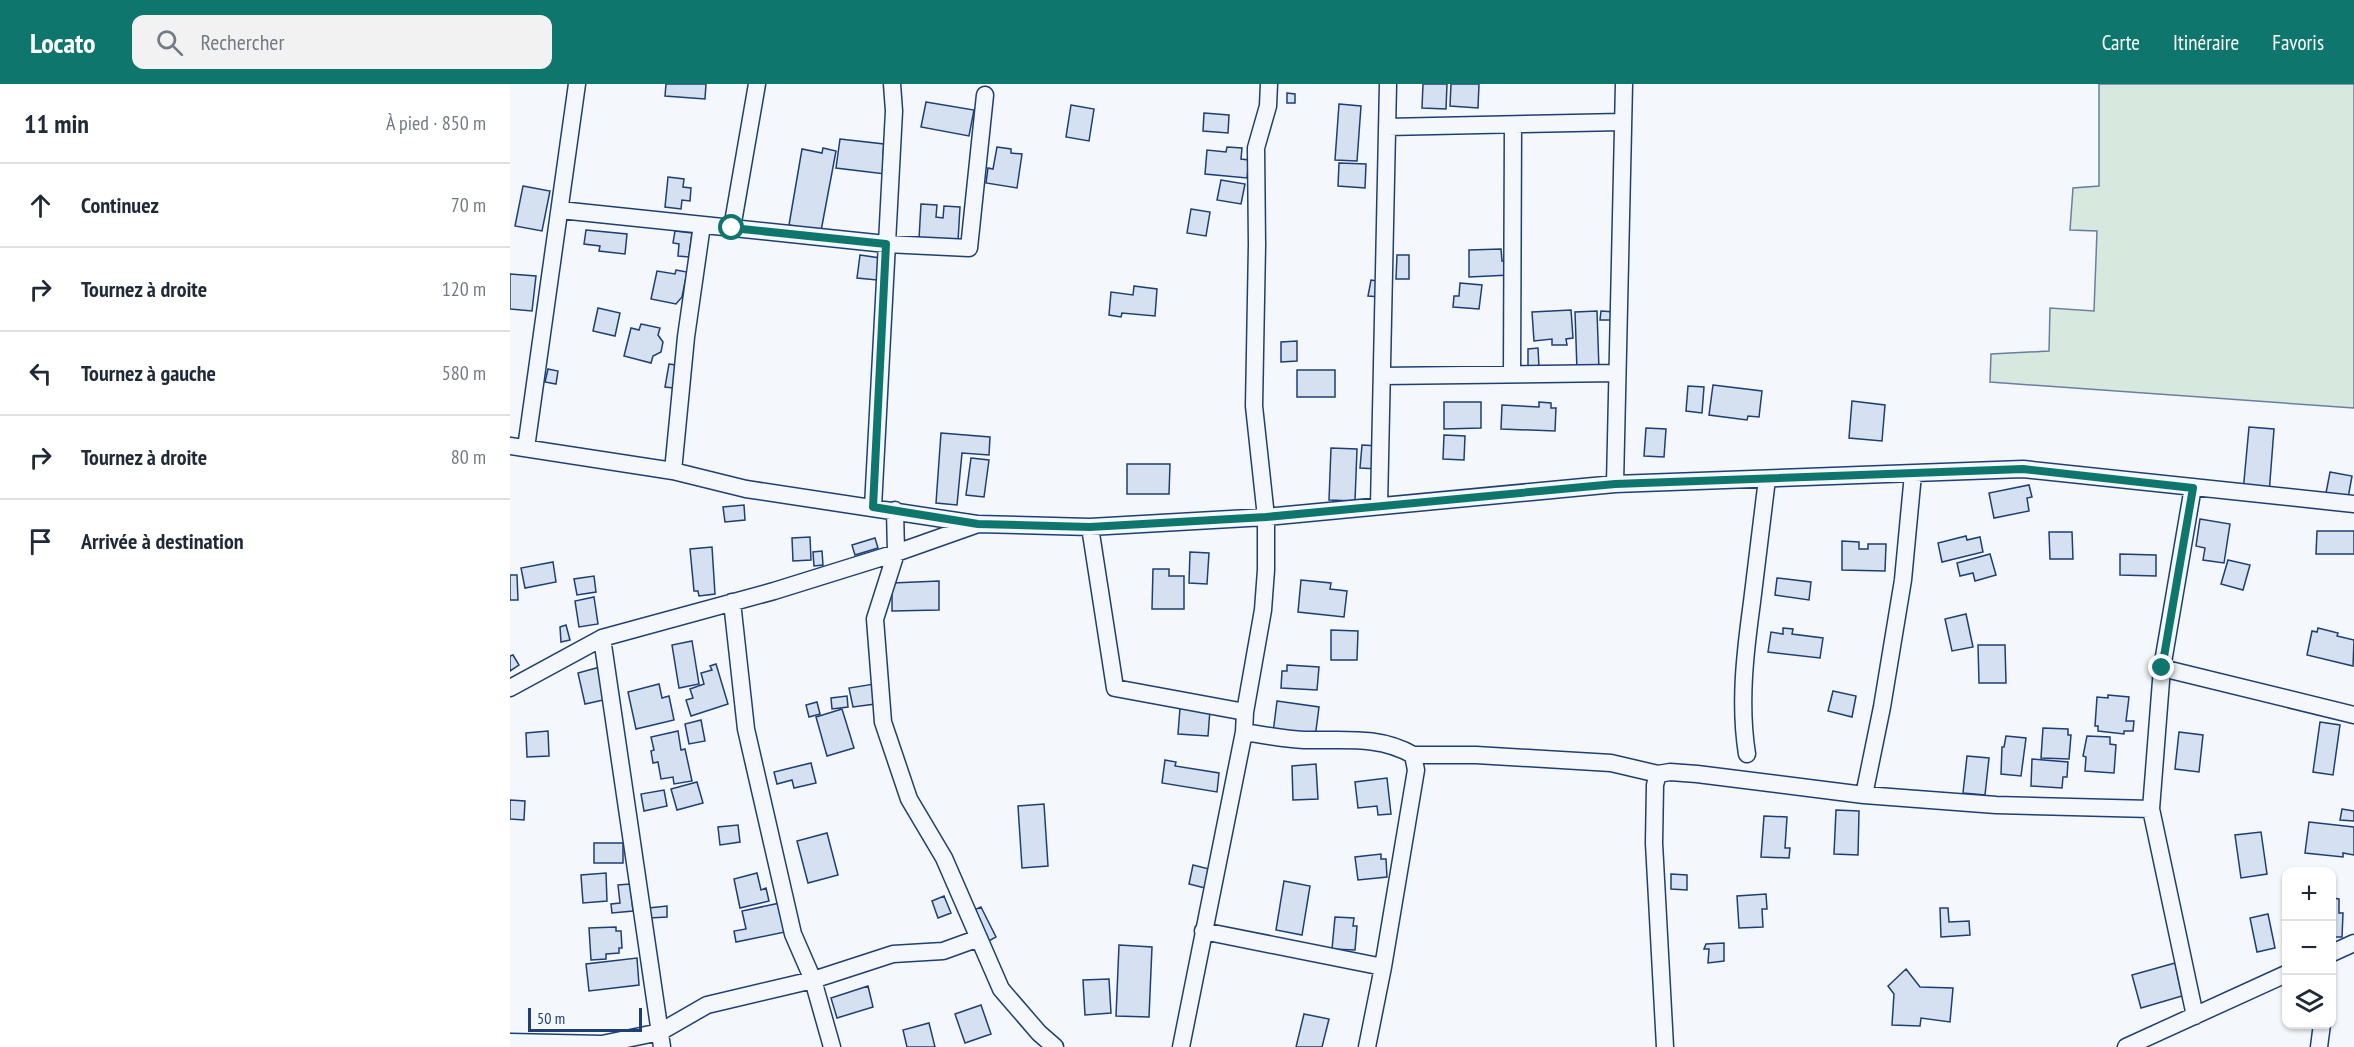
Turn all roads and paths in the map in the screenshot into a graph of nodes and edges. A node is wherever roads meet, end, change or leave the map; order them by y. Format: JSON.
{"nodes":[{"id":1,"x":577,"y":84,"type":"edge"},
{"id":2,"x":757,"y":84,"type":"edge"},
{"id":3,"x":892,"y":84,"type":"edge"},
{"id":4,"x":1269,"y":84,"type":"edge"},
{"id":5,"x":1388,"y":84,"type":"edge"},
{"id":6,"x":1624,"y":84,"type":"edge"},
{"id":7,"x":986,"y":95,"type":"dead end"},
{"id":8,"x":1622,"y":122,"type":"junction"},
{"id":9,"x":1513,"y":125,"type":"junction"},
{"id":10,"x":1387,"y":127,"type":"junction"},
{"id":11,"x":560,"y":210,"type":"junction"},
{"id":12,"x":702,"y":225,"type":"junction"},
{"id":13,"x":732,"y":228,"type":"junction"},
{"id":14,"x":886,"y":244,"type":"junction"},
{"id":15,"x":1617,"y":373,"type":"junction"},
{"id":16,"x":1512,"y":374,"type":"junction"},
{"id":17,"x":1382,"y":376,"type":"junction"},
{"id":18,"x":518,"y":447,"type":"edge"},
{"id":19,"x":673,"y":471,"type":"junction"},
{"id":20,"x":1913,"y":474,"type":"junction"},
{"id":21,"x":1767,"y":479,"type":"junction"},
{"id":22,"x":1615,"y":484,"type":"junction"},
{"id":23,"x":2193,"y":488,"type":"junction"},
{"id":24,"x":2354,"y":504,"type":"edge"},
{"id":25,"x":1379,"y":506,"type":"junction"},
{"id":26,"x":873,"y":507,"type":"junction"},
{"id":27,"x":895,"y":510,"type":"junction"},
{"id":28,"x":1266,"y":517,"type":"junction"},
{"id":29,"x":978,"y":524,"type":"junction"},
{"id":30,"x":1090,"y":527,"type":"junction"},
{"id":31,"x":896,"y":553,"type":"junction"},
{"id":32,"x":732,"y":602,"type":"junction"},
{"id":33,"x":602,"y":638,"type":"junction"},
{"id":34,"x":2162,"y":668,"type":"junction"},
{"id":35,"x":510,"y":688,"type":"edge"},
{"id":36,"x":1245,"y":712,"type":"junction"},
{"id":37,"x":2354,"y":715,"type":"edge"},
{"id":38,"x":1244,"y":732,"type":"junction"},
{"id":39,"x":1747,"y":754,"type":"dead end"},
{"id":40,"x":1413,"y":755,"type":"junction"},
{"id":41,"x":1659,"y":774,"type":"junction"},
{"id":42,"x":1864,"y":795,"type":"junction"},
{"id":43,"x":2151,"y":809,"type":"junction"},
{"id":44,"x":1203,"y":931,"type":"junction"},
{"id":45,"x":979,"y":938,"type":"junction"},
{"id":46,"x":2354,"y":943,"type":"edge"},
{"id":47,"x":2336,"y":952,"type":"edge"},
{"id":48,"x":1383,"y":967,"type":"junction"},
{"id":49,"x":2284,"y":975,"type":"edge"},
{"id":50,"x":813,"y":980,"type":"junction"},
{"id":51,"x":2195,"y":1016,"type":"junction"},
{"id":52,"x":2321,"y":1029,"type":"edge"},
{"id":53,"x":661,"y":1039,"type":"edge"},
{"id":54,"x":510,"y":1042,"type":"edge"},
{"id":55,"x":832,"y":1047,"type":"edge"},
{"id":56,"x":1055,"y":1047,"type":"edge"},
{"id":57,"x":1181,"y":1047,"type":"edge"},
{"id":58,"x":1367,"y":1047,"type":"edge"},
{"id":59,"x":1665,"y":1047,"type":"edge"},
{"id":60,"x":2126,"y":1047,"type":"edge"},
{"id":61,"x":2319,"y":1047,"type":"edge"}],
"edges":[{"from":1,"to":11,"type":"street"},
{"from":2,"to":13,"type":"street"},
{"from":3,"to":14,"type":"street"},
{"from":4,"to":28,"type":"street"},
{"from":5,"to":10,"type":"street"},
{"from":6,"to":8,"type":"street"},
{"from":7,"to":14,"type":"street"},
{"from":8,"to":9,"type":"street"},
{"from":8,"to":15,"type":"street"},
{"from":9,"to":10,"type":"street"},
{"from":9,"to":16,"type":"street"},
{"from":10,"to":17,"type":"street"},
{"from":11,"to":12,"type":"street"},
{"from":11,"to":18,"type":"street"},
{"from":12,"to":13,"type":"street"},
{"from":12,"to":19,"type":"street"},
{"from":13,"to":14,"type":"street"},
{"from":14,"to":26,"type":"street"},
{"from":15,"to":16,"type":"street"},
{"from":15,"to":22,"type":"street"},
{"from":16,"to":17,"type":"street"},
{"from":17,"to":25,"type":"street"},
{"from":18,"to":19,"type":"street"},
{"from":19,"to":26,"type":"street"},
{"from":20,"to":21,"type":"street"},
{"from":20,"to":23,"type":"street"},
{"from":20,"to":42,"type":"street"},
{"from":21,"to":22,"type":"street"},
{"from":21,"to":39,"type":"street"},
{"from":22,"to":25,"type":"street"},
{"from":23,"to":24,"type":"street"},
{"from":23,"to":34,"type":"street"},
{"from":25,"to":28,"type":"street"},
{"from":26,"to":27,"type":"street"},
{"from":27,"to":29,"type":"street"},
{"from":27,"to":31,"type":"street"},
{"from":28,"to":30,"type":"street"},
{"from":28,"to":36,"type":"street"},
{"from":29,"to":30,"type":"street"},
{"from":29,"to":31,"type":"street"},
{"from":30,"to":36,"type":"street"},
{"from":31,"to":32,"type":"street"},
{"from":31,"to":45,"type":"street"},
{"from":32,"to":33,"type":"street"},
{"from":32,"to":50,"type":"street"},
{"from":33,"to":35,"type":"street"},
{"from":33,"to":53,"type":"street"},
{"from":34,"to":37,"type":"street"},
{"from":34,"to":43,"type":"street"},
{"from":36,"to":38,"type":"street"},
{"from":38,"to":40,"type":"street"},
{"from":38,"to":44,"type":"street"},
{"from":40,"to":41,"type":"street"},
{"from":40,"to":48,"type":"street"},
{"from":41,"to":42,"type":"street"},
{"from":41,"to":59,"type":"street"},
{"from":42,"to":43,"type":"street"},
{"from":43,"to":51,"type":"street"},
{"from":44,"to":48,"type":"street"},
{"from":44,"to":57,"type":"street"},
{"from":45,"to":50,"type":"street"},
{"from":45,"to":56,"type":"street"},
{"from":46,"to":47,"type":"street"},
{"from":48,"to":58,"type":"street"},
{"from":49,"to":51,"type":"street"},
{"from":50,"to":53,"type":"street"},
{"from":50,"to":55,"type":"street"},
{"from":51,"to":60,"type":"street"},
{"from":52,"to":61,"type":"street"},
{"from":53,"to":54,"type":"street"}]}
